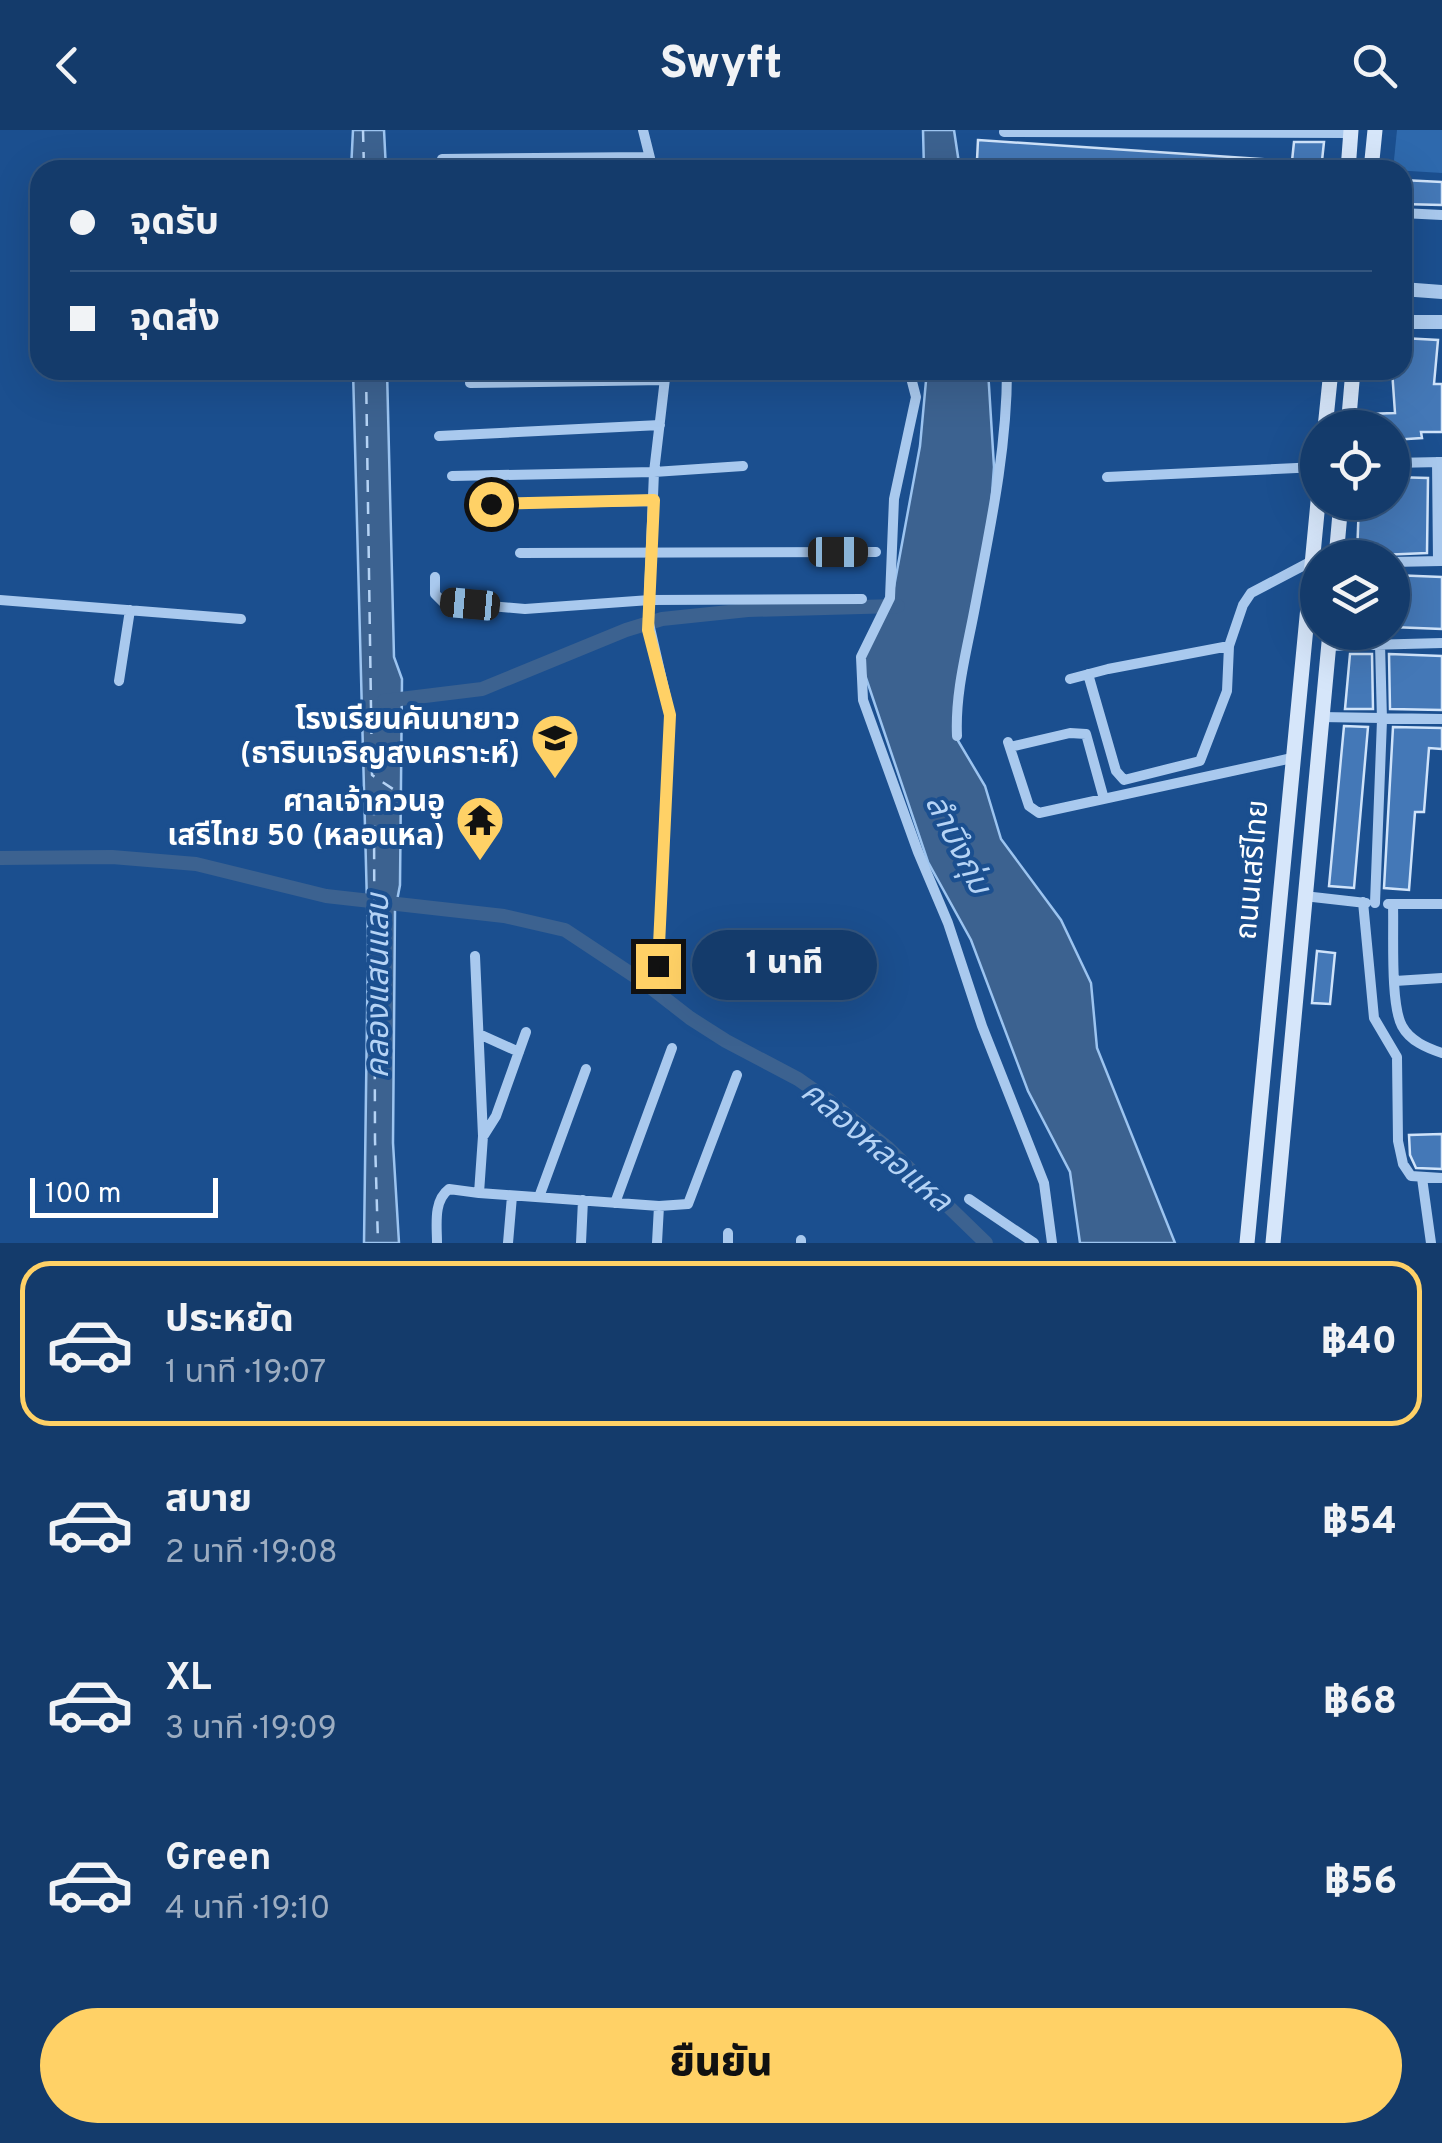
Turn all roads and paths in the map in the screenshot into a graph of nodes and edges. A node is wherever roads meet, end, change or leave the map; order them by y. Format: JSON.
{"nodes":[{"id":1,"x":643,"y":130,"type":"edge"},
{"id":2,"x":1375,"y":130,"type":"edge"},
{"id":3,"x":1351,"y":131,"type":"edge"},
{"id":4,"x":1004,"y":132,"type":"edge"},
{"id":5,"x":647,"y":156,"type":"junction"},
{"id":6,"x":442,"y":159,"type":"dead end"},
{"id":7,"x":649,"y":160,"type":"edge"},
{"id":8,"x":1349,"y":160,"type":"edge"},
{"id":9,"x":1373,"y":160,"type":"edge"},
{"id":10,"x":1412,"y":213,"type":"edge"},
{"id":11,"x":1442,"y":214,"type":"edge"},
{"id":12,"x":1412,"y":290,"type":"edge"},
{"id":13,"x":1442,"y":292,"type":"edge"},
{"id":14,"x":1412,"y":322,"type":"edge"},
{"id":15,"x":1442,"y":322,"type":"edge"},
{"id":16,"x":543,"y":380,"type":"edge"},
{"id":17,"x":664,"y":380,"type":"edge"},
{"id":18,"x":912,"y":380,"type":"edge"},
{"id":19,"x":1007,"y":380,"type":"edge"},
{"id":20,"x":1329,"y":380,"type":"edge"},
{"id":21,"x":1352,"y":380,"type":"edge"},
{"id":22,"x":470,"y":383,"type":"dead end"},
{"id":23,"x":1327,"y":410,"type":"edge"},
{"id":24,"x":1350,"y":410,"type":"edge"},
{"id":25,"x":660,"y":425,"type":"junction"},
{"id":26,"x":439,"y":436,"type":"dead end"},
{"id":27,"x":1439,"y":462,"type":"edge"},
{"id":28,"x":1410,"y":463,"type":"edge"},
{"id":29,"x":743,"y":466,"type":"dead end"},
{"id":30,"x":1300,"y":468,"type":"edge"},
{"id":31,"x":654,"y":472,"type":"junction"},
{"id":32,"x":452,"y":476,"type":"dead end"},
{"id":33,"x":1107,"y":477,"type":"dead end"},
{"id":34,"x":654,"y":500,"type":"junction"},
{"id":35,"x":491,"y":504,"type":"dead end"},
{"id":36,"x":876,"y":552,"type":"dead end"},
{"id":37,"x":520,"y":553,"type":"dead end"},
{"id":38,"x":652,"y":554,"type":"junction"},
{"id":39,"x":1440,"y":561,"type":"edge"},
{"id":40,"x":1410,"y":562,"type":"edge"},
{"id":41,"x":1300,"y":568,"type":"edge"},
{"id":42,"x":435,"y":577,"type":"dead end"},
{"id":43,"x":862,"y":598,"type":"dead end"},
{"id":44,"x":0,"y":600,"type":"edge"},
{"id":45,"x":650,"y":600,"type":"junction"},
{"id":46,"x":130,"y":610,"type":"junction"},
{"id":47,"x":241,"y":619,"type":"dead end"},
{"id":48,"x":1442,"y":643,"type":"edge"},
{"id":49,"x":1410,"y":644,"type":"edge"},
{"id":50,"x":1228,"y":646,"type":"junction"},
{"id":51,"x":1303,"y":650,"type":"edge"},
{"id":52,"x":1328,"y":650,"type":"edge"},
{"id":53,"x":1380,"y":650,"type":"edge"},
{"id":54,"x":1088,"y":674,"type":"junction"},
{"id":55,"x":1070,"y":679,"type":"dead end"},
{"id":56,"x":119,"y":680,"type":"dead end"},
{"id":57,"x":1321,"y":717,"type":"junction"},
{"id":58,"x":1442,"y":719,"type":"edge"},
{"id":59,"x":1382,"y":720,"type":"junction"},
{"id":60,"x":957,"y":736,"type":"dead end"},
{"id":61,"x":1292,"y":758,"type":"junction"},
{"id":62,"x":1104,"y":799,"type":"junction"},
{"id":63,"x":1304,"y":896,"type":"junction"},
{"id":64,"x":1369,"y":903,"type":"junction"},
{"id":65,"x":1442,"y":904,"type":"edge"},
{"id":66,"x":1393,"y":905,"type":"junction"},
{"id":67,"x":475,"y":956,"type":"dead end"},
{"id":68,"x":658,"y":966,"type":"dead end"},
{"id":69,"x":1442,"y":978,"type":"edge"},
{"id":70,"x":1394,"y":980,"type":"junction"},
{"id":71,"x":526,"y":1032,"type":"dead end"},
{"id":72,"x":479,"y":1034,"type":"junction"},
{"id":73,"x":672,"y":1048,"type":"dead end"},
{"id":74,"x":519,"y":1052,"type":"junction"},
{"id":75,"x":1442,"y":1053,"type":"edge"},
{"id":76,"x":586,"y":1069,"type":"dead end"},
{"id":77,"x":737,"y":1075,"type":"dead end"},
{"id":78,"x":483,"y":1136,"type":"junction"},
{"id":79,"x":1255,"y":1162,"type":"junction"},
{"id":80,"x":1281,"y":1163,"type":"junction"},
{"id":81,"x":1422,"y":1178,"type":"junction"},
{"id":82,"x":1442,"y":1178,"type":"edge"},
{"id":83,"x":479,"y":1194,"type":"junction"},
{"id":84,"x":512,"y":1196,"type":"junction"},
{"id":85,"x":539,"y":1198,"type":"junction"},
{"id":86,"x":970,"y":1199,"type":"dead end"},
{"id":87,"x":583,"y":1200,"type":"junction"},
{"id":88,"x":615,"y":1202,"type":"junction"},
{"id":89,"x":659,"y":1206,"type":"junction"},
{"id":90,"x":437,"y":1243,"type":"edge"},
{"id":91,"x":508,"y":1243,"type":"edge"},
{"id":92,"x":580,"y":1243,"type":"edge"},
{"id":93,"x":657,"y":1243,"type":"edge"},
{"id":94,"x":1034,"y":1243,"type":"edge"},
{"id":95,"x":1052,"y":1243,"type":"edge"},
{"id":96,"x":1247,"y":1243,"type":"edge"},
{"id":97,"x":1273,"y":1243,"type":"edge"},
{"id":98,"x":1430,"y":1243,"type":"edge"}],
"edges":[{"from":1,"to":5,"type":"street"},
{"from":2,"to":9,"type":"main road"},
{"from":3,"to":4,"type":"street"},
{"from":3,"to":8,"type":"main road"},
{"from":5,"to":6,"type":"street"},
{"from":5,"to":7,"type":"street"},
{"from":10,"to":11,"type":"street"},
{"from":12,"to":13,"type":"street"},
{"from":14,"to":15,"type":"street"},
{"from":16,"to":22,"type":"street"},
{"from":17,"to":25,"type":"street"},
{"from":18,"to":95,"type":"street"},
{"from":19,"to":60,"type":"street"},
{"from":20,"to":23,"type":"main road"},
{"from":21,"to":24,"type":"main road"},
{"from":25,"to":26,"type":"street"},
{"from":25,"to":31,"type":"street"},
{"from":27,"to":28,"type":"street"},
{"from":27,"to":39,"type":"street"},
{"from":29,"to":31,"type":"street"},
{"from":30,"to":33,"type":"street"},
{"from":31,"to":32,"type":"street"},
{"from":31,"to":34,"type":"street"},
{"from":34,"to":35,"type":"street"},
{"from":34,"to":38,"type":"street"},
{"from":36,"to":38,"type":"street"},
{"from":37,"to":38,"type":"street"},
{"from":38,"to":45,"type":"street"},
{"from":39,"to":40,"type":"street"},
{"from":41,"to":50,"type":"street"},
{"from":42,"to":45,"type":"street"},
{"from":43,"to":45,"type":"street"},
{"from":44,"to":46,"type":"street"},
{"from":45,"to":68,"type":"street"},
{"from":46,"to":47,"type":"street"},
{"from":46,"to":56,"type":"street"},
{"from":48,"to":49,"type":"street"},
{"from":50,"to":54,"type":"street"},
{"from":50,"to":54,"type":"street"},
{"from":51,"to":61,"type":"main road","name":"ถนนเสรีไทย"},
{"from":52,"to":57,"type":"main road","name":"ถนนเสรีไทย"},
{"from":53,"to":59,"type":"street"},
{"from":54,"to":55,"type":"street"},
{"from":57,"to":59,"type":"street"},
{"from":57,"to":63,"type":"main road","name":"ถนนเสรีไทย"},
{"from":58,"to":59,"type":"street"},
{"from":59,"to":64,"type":"street"},
{"from":61,"to":62,"type":"street"},
{"from":61,"to":79,"type":"main road","name":"ถนนเสรีไทย"},
{"from":62,"to":62,"type":"street"},
{"from":63,"to":64,"type":"street"},
{"from":63,"to":80,"type":"main road","name":"ถนนเสรีไทย"},
{"from":64,"to":66,"type":"street"},
{"from":64,"to":81,"type":"street"},
{"from":65,"to":66,"type":"street"},
{"from":66,"to":70,"type":"street"},
{"from":67,"to":72,"type":"street"},
{"from":69,"to":70,"type":"street"},
{"from":70,"to":75,"type":"street"},
{"from":71,"to":74,"type":"street"},
{"from":72,"to":74,"type":"street"},
{"from":72,"to":78,"type":"street"},
{"from":73,"to":88,"type":"street"},
{"from":74,"to":78,"type":"street"},
{"from":76,"to":85,"type":"street"},
{"from":77,"to":89,"type":"street"},
{"from":78,"to":83,"type":"street"},
{"from":79,"to":80,"type":"main road"},
{"from":79,"to":96,"type":"main road","name":"ถนนเสรีไทย"},
{"from":80,"to":97,"type":"main road","name":"ถนนเสรีไทย"},
{"from":81,"to":82,"type":"street"},
{"from":81,"to":98,"type":"street"},
{"from":83,"to":84,"type":"street"},
{"from":83,"to":90,"type":"street"},
{"from":84,"to":85,"type":"street"},
{"from":84,"to":91,"type":"street"},
{"from":85,"to":87,"type":"street"},
{"from":86,"to":94,"type":"street"},
{"from":87,"to":88,"type":"street"},
{"from":87,"to":92,"type":"street"},
{"from":88,"to":89,"type":"street"},
{"from":89,"to":93,"type":"street"}]}
